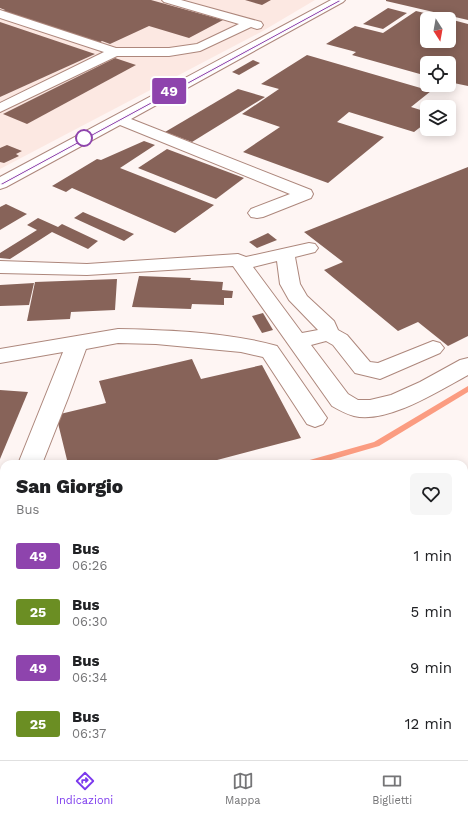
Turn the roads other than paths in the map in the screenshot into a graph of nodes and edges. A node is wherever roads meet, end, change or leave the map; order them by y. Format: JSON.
{"nodes":[{"id":1,"x":168,"y":0,"type":"edge"},
{"id":2,"x":339,"y":0,"type":"edge"},
{"id":3,"x":0,"y":14,"type":"edge"},
{"id":4,"x":250,"y":23,"type":"junction"},
{"id":5,"x":280,"y":31,"type":"junction"},
{"id":6,"x":115,"y":52,"type":"junction"},
{"id":7,"x":0,"y":108,"type":"edge"},
{"id":8,"x":119,"y":119,"type":"junction"},
{"id":9,"x":0,"y":184,"type":"edge"},
{"id":10,"x":257,"y":213,"type":"dead end"},
{"id":11,"x":309,"y":248,"type":"dead end"},
{"id":12,"x":285,"y":254,"type":"junction"},
{"id":13,"x":241,"y":264,"type":"junction"},
{"id":14,"x":0,"y":267,"type":"edge"},
{"id":15,"x":329,"y":334,"type":"junction"},
{"id":16,"x":297,"y":341,"type":"junction"},
{"id":17,"x":77,"y":343,"type":"junction"},
{"id":18,"x":433,"y":348,"type":"dead end"},
{"id":19,"x":0,"y":356,"type":"edge"},
{"id":20,"x":468,"y":365,"type":"edge"},
{"id":21,"x":315,"y":418,"type":"dead end"},
{"id":22,"x":32,"y":460,"type":"edge"}],
"edges":[{"from":1,"to":4,"type":"street"},
{"from":2,"to":5,"type":"street"},
{"from":3,"to":6,"type":"street"},
{"from":4,"to":5,"type":"street"},
{"from":4,"to":6,"type":"street"},
{"from":5,"to":8,"type":"street"},
{"from":6,"to":7,"type":"street"},
{"from":8,"to":9,"type":"street"},
{"from":8,"to":10,"type":"street"},
{"from":11,"to":12,"type":"street"},
{"from":12,"to":13,"type":"street"},
{"from":12,"to":15,"type":"street"},
{"from":13,"to":14,"type":"street"},
{"from":13,"to":16,"type":"street"},
{"from":15,"to":16,"type":"street"},
{"from":15,"to":18,"type":"street"},
{"from":16,"to":20,"type":"street"},
{"from":17,"to":19,"type":"street"},
{"from":17,"to":21,"type":"street"},
{"from":17,"to":22,"type":"street"}]}
